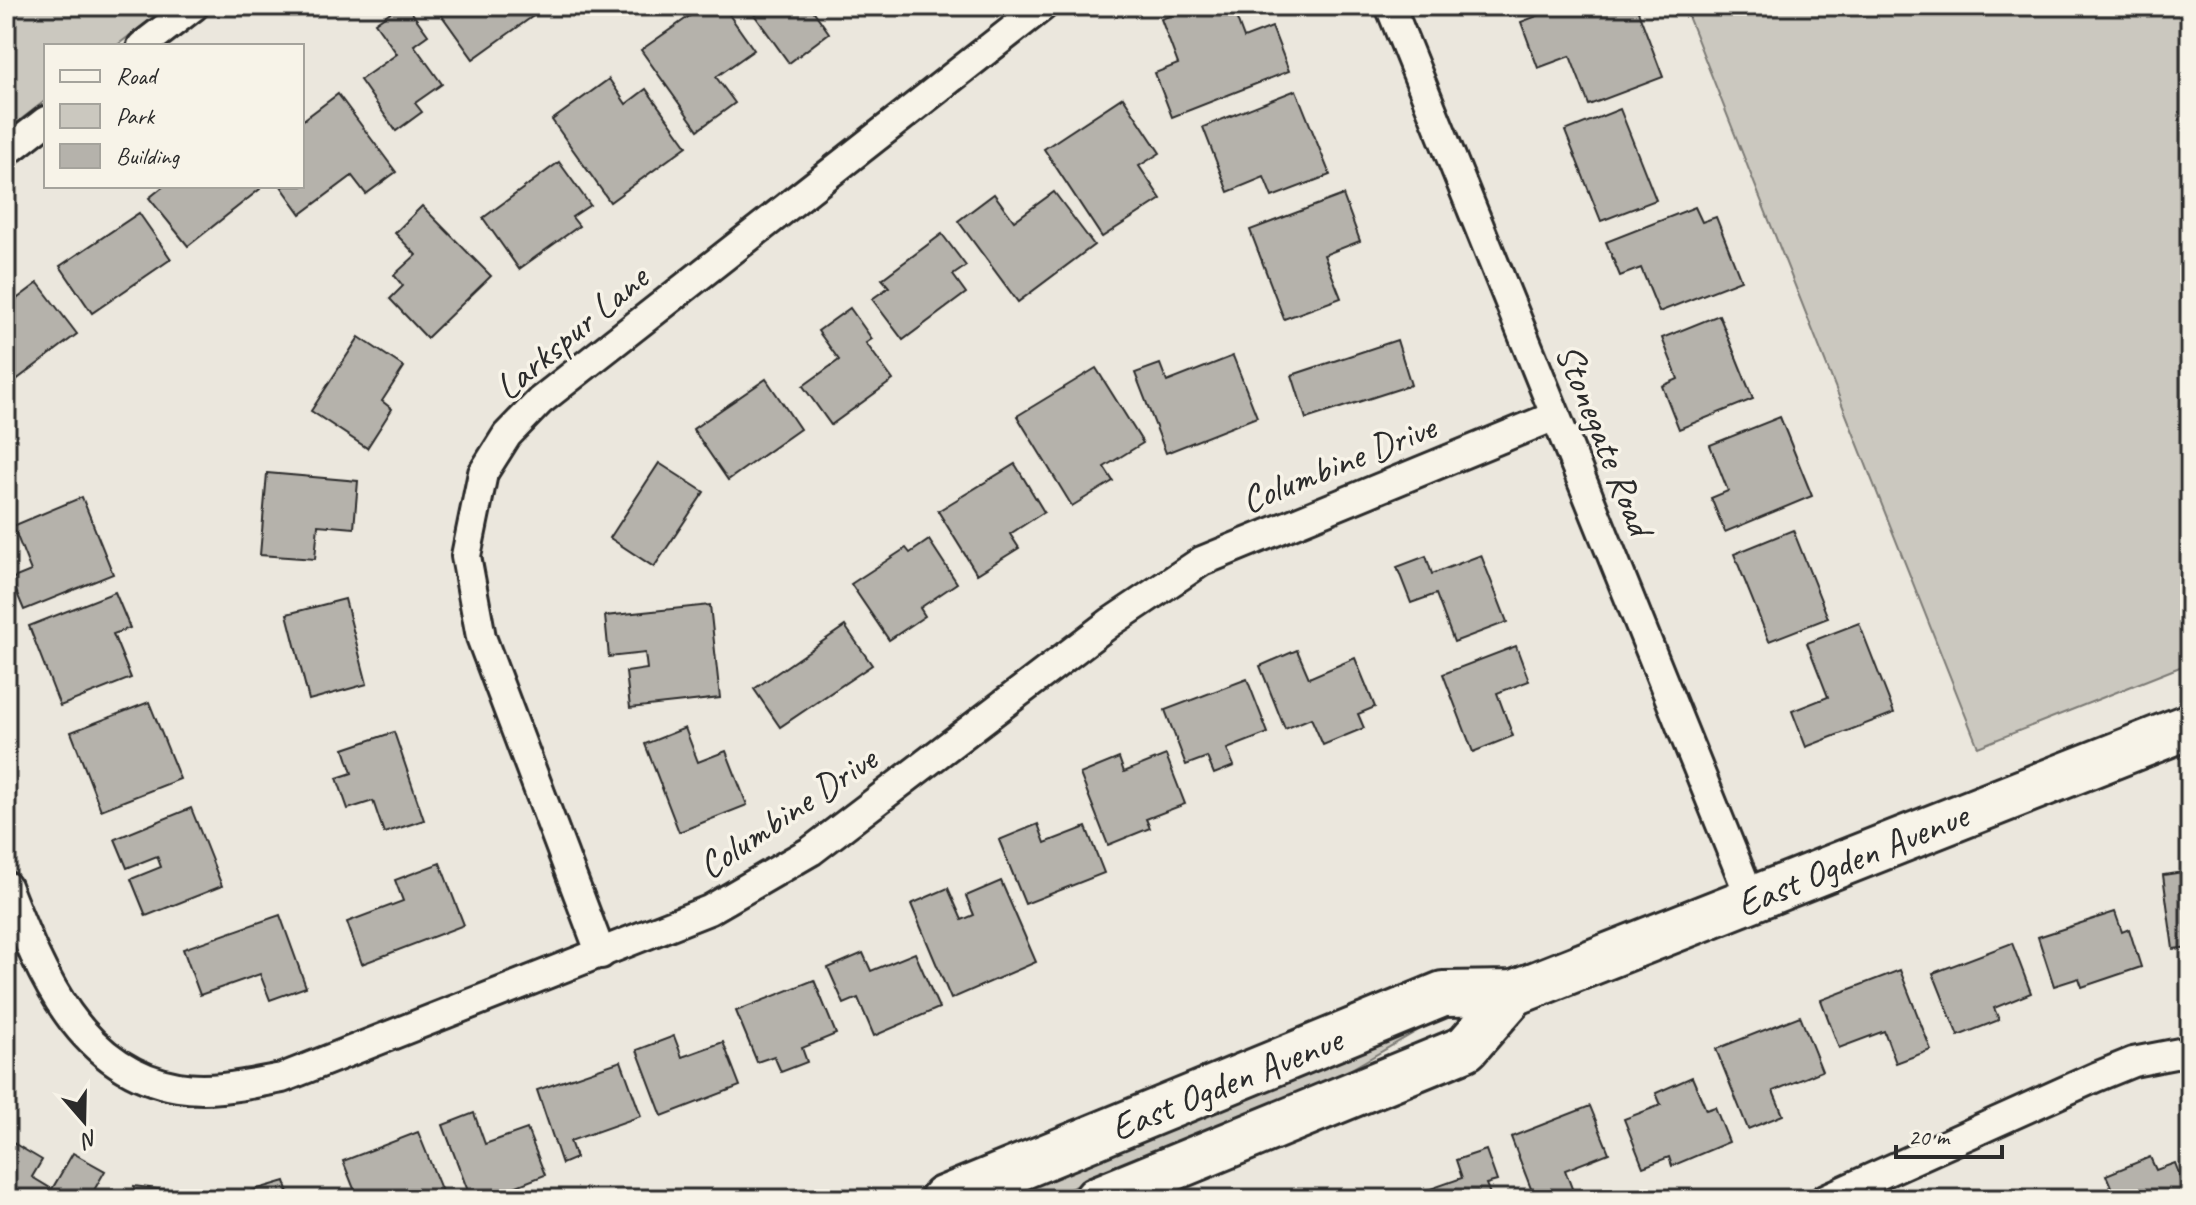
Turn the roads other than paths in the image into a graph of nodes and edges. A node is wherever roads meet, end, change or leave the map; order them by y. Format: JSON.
{"nodes":[{"id":1,"x":194,"y":6,"type":"edge"},
{"id":2,"x":1043,"y":6,"type":"edge"},
{"id":3,"x":1390,"y":6,"type":"edge"},
{"id":4,"x":145,"y":44,"type":"edge"},
{"id":5,"x":44,"y":123,"type":"edge"},
{"id":6,"x":6,"y":152,"type":"edge"},
{"id":7,"x":1555,"y":416,"type":"junction"},
{"id":8,"x":2190,"y":726,"type":"edge"},
{"id":9,"x":6,"y":886,"type":"edge"},
{"id":10,"x":1751,"y":899,"type":"junction"},
{"id":11,"x":601,"y":954,"type":"junction"},
{"id":12,"x":1514,"y":993,"type":"junction"},
{"id":13,"x":2190,"y":1051,"type":"edge"},
{"id":14,"x":943,"y":1199,"type":"edge"},
{"id":15,"x":1097,"y":1199,"type":"edge"},
{"id":16,"x":1825,"y":1199,"type":"edge"}],
"edges":[{"from":1,"to":4,"type":"street"},
{"from":2,"to":11,"type":"street","name":"Larkspur Lane"},
{"from":3,"to":7,"type":"street","name":"Stonegate Road"},
{"from":5,"to":6,"type":"street"},
{"from":7,"to":10,"type":"street","name":"Stonegate Road"},
{"from":7,"to":11,"type":"street","name":"Columbine Drive"},
{"from":8,"to":10,"type":"main road","name":"East Ogden Avenue"},
{"from":9,"to":11,"type":"street","name":"Columbine Drive"},
{"from":10,"to":12,"type":"main road","name":"East Ogden Avenue"},
{"from":12,"to":14,"type":"main road","name":"East Ogden Avenue"},
{"from":12,"to":15,"type":"main road","name":"East Ogden Avenue"},
{"from":13,"to":16,"type":"street"}]}
